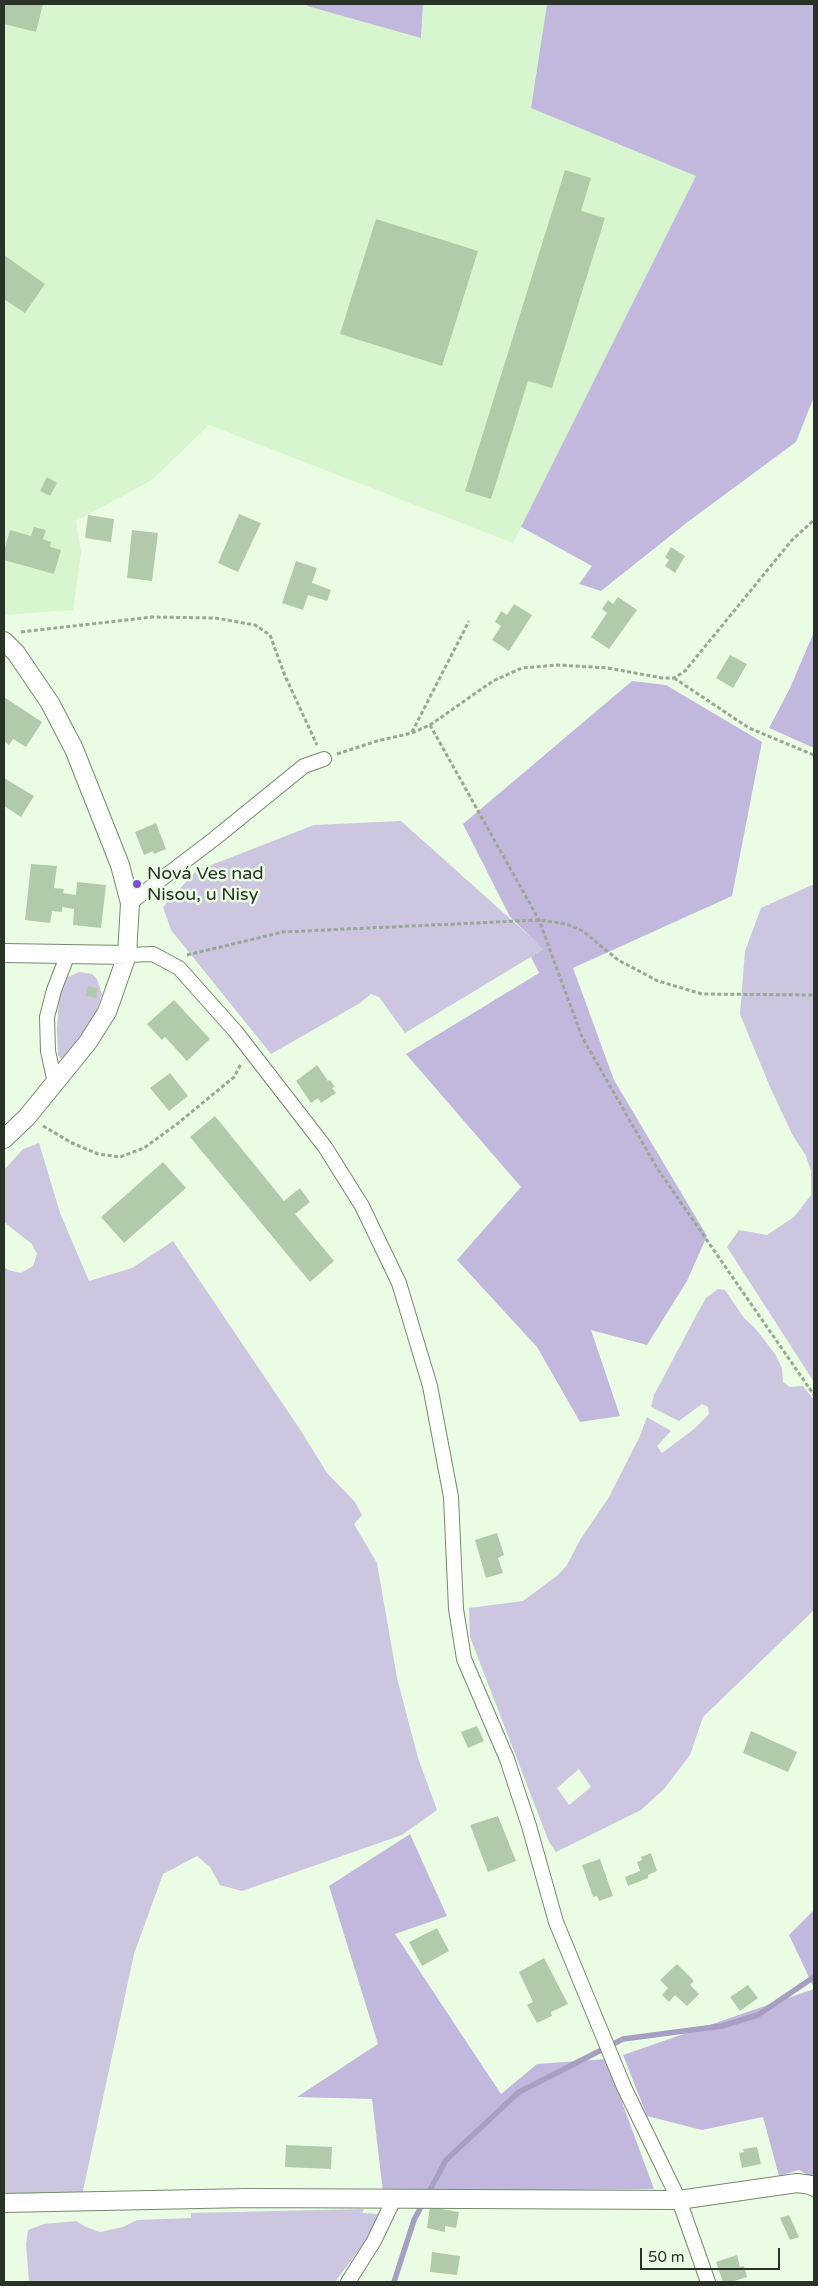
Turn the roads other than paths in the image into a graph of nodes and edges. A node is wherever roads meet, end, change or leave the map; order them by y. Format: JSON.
{"nodes":[{"id":1,"x":8,"y":637,"type":"edge"},
{"id":2,"x":324,"y":758,"type":"road end"},
{"id":3,"x":130,"y":903,"type":"junction"},
{"id":4,"x":4,"y":953,"type":"edge"},
{"id":5,"x":68,"y":954,"type":"junction"},
{"id":6,"x":128,"y":954,"type":"junction"},
{"id":7,"x":55,"y":1083,"type":"junction"},
{"id":8,"x":4,"y":1139,"type":"edge"},
{"id":9,"x":814,"y":2187,"type":"edge"},
{"id":10,"x":394,"y":2199,"type":"junction"},
{"id":11,"x":679,"y":2200,"type":"junction"},
{"id":12,"x":4,"y":2203,"type":"edge"},
{"id":13,"x":348,"y":2282,"type":"edge"},
{"id":14,"x":708,"y":2282,"type":"edge"}],
"edges":[{"from":1,"to":3,"type":"street"},
{"from":2,"to":3,"type":"street"},
{"from":3,"to":6,"type":"street"},
{"from":4,"to":5,"type":"street"},
{"from":5,"to":6,"type":"street"},
{"from":5,"to":7,"type":"street"},
{"from":6,"to":7,"type":"street"},
{"from":6,"to":11,"type":"street"},
{"from":7,"to":8,"type":"street"},
{"from":9,"to":11,"type":"street"},
{"from":10,"to":11,"type":"street"},
{"from":10,"to":12,"type":"street"},
{"from":10,"to":13,"type":"street"},
{"from":11,"to":14,"type":"street"}]}
